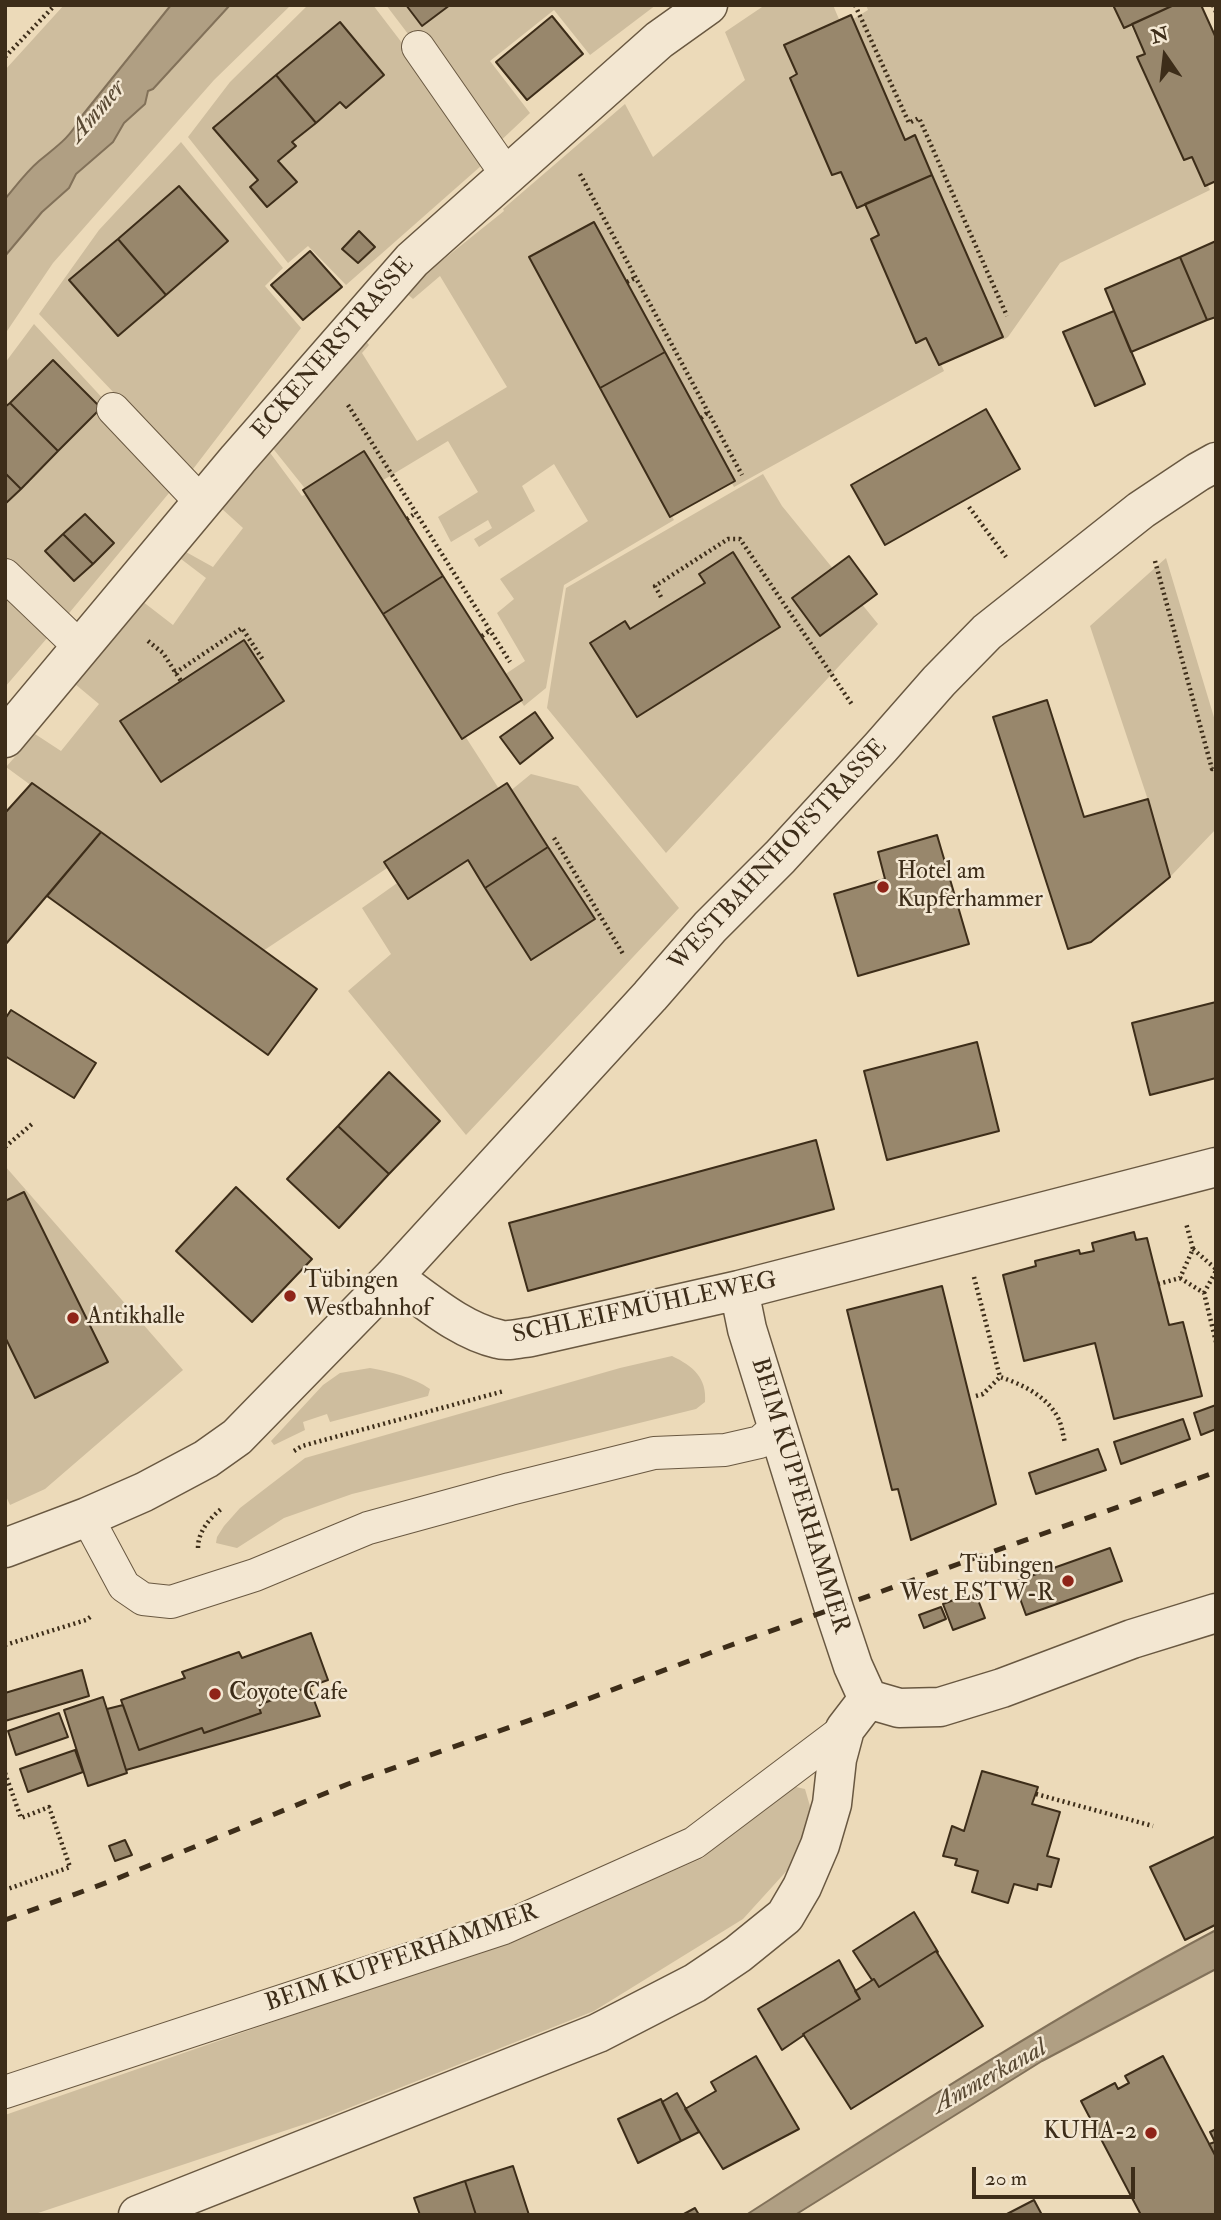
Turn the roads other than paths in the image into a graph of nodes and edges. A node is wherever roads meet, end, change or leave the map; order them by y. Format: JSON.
{"nodes":[{"id":1,"x":691,"y":10,"type":"edge"},
{"id":2,"x":418,"y":47,"type":"dead end"},
{"id":3,"x":507,"y":176,"type":"junction"},
{"id":4,"x":113,"y":409,"type":"dead end"},
{"id":5,"x":1210,"y":463,"type":"edge"},
{"id":6,"x":201,"y":502,"type":"junction"},
{"id":7,"x":5,"y":575,"type":"edge"},
{"id":8,"x":80,"y":647,"type":"junction"},
{"id":9,"x":5,"y":738,"type":"edge"},
{"id":10,"x":1216,"y":1167,"type":"edge"},
{"id":11,"x":393,"y":1277,"type":"junction"},
{"id":12,"x":739,"y":1290,"type":"junction"},
{"id":13,"x":778,"y":1426,"type":"junction"},
{"id":14,"x":87,"y":1517,"type":"junction"},
{"id":15,"x":5,"y":1548,"type":"edge"},
{"id":16,"x":1216,"y":1613,"type":"edge"},
{"id":17,"x":869,"y":1699,"type":"junction"},
{"id":18,"x":845,"y":1729,"type":"junction"},
{"id":19,"x":5,"y":2092,"type":"edge"},
{"id":20,"x":138,"y":2215,"type":"edge"}],
"edges":[{"from":1,"to":3,"type":"street","name":"ECKENERSTRASSE"},
{"from":2,"to":3,"type":"lane"},
{"from":3,"to":6,"type":"street","name":"ECKENERSTRASSE"},
{"from":4,"to":6,"type":"lane"},
{"from":5,"to":11,"type":"street","name":"WESTBAHNHOFSTRASSE"},
{"from":6,"to":8,"type":"street","name":"ECKENERSTRASSE"},
{"from":7,"to":8,"type":"lane"},
{"from":8,"to":9,"type":"street","name":"ECKENERSTRASSE"},
{"from":10,"to":12,"type":"street","name":"SCHLEIFMÜHLEWEG"},
{"from":11,"to":12,"type":"street","name":"SCHLEIFMÜHLEWEG"},
{"from":11,"to":14,"type":"street"},
{"from":12,"to":13,"type":"street","name":"BEIM KUPFERHAMMER"},
{"from":13,"to":14,"type":"lane"},
{"from":13,"to":17,"type":"street","name":"BEIM KUPFERHAMMER"},
{"from":14,"to":15,"type":"street"},
{"from":16,"to":17,"type":"street"},
{"from":17,"to":18,"type":"street","name":"BEIM KUPFERHAMMER"},
{"from":18,"to":19,"type":"lane","name":"BEIM KUPFERHAMMER"},
{"from":18,"to":20,"type":"street","name":"BEIM KUPFERHAMMER"}]}
